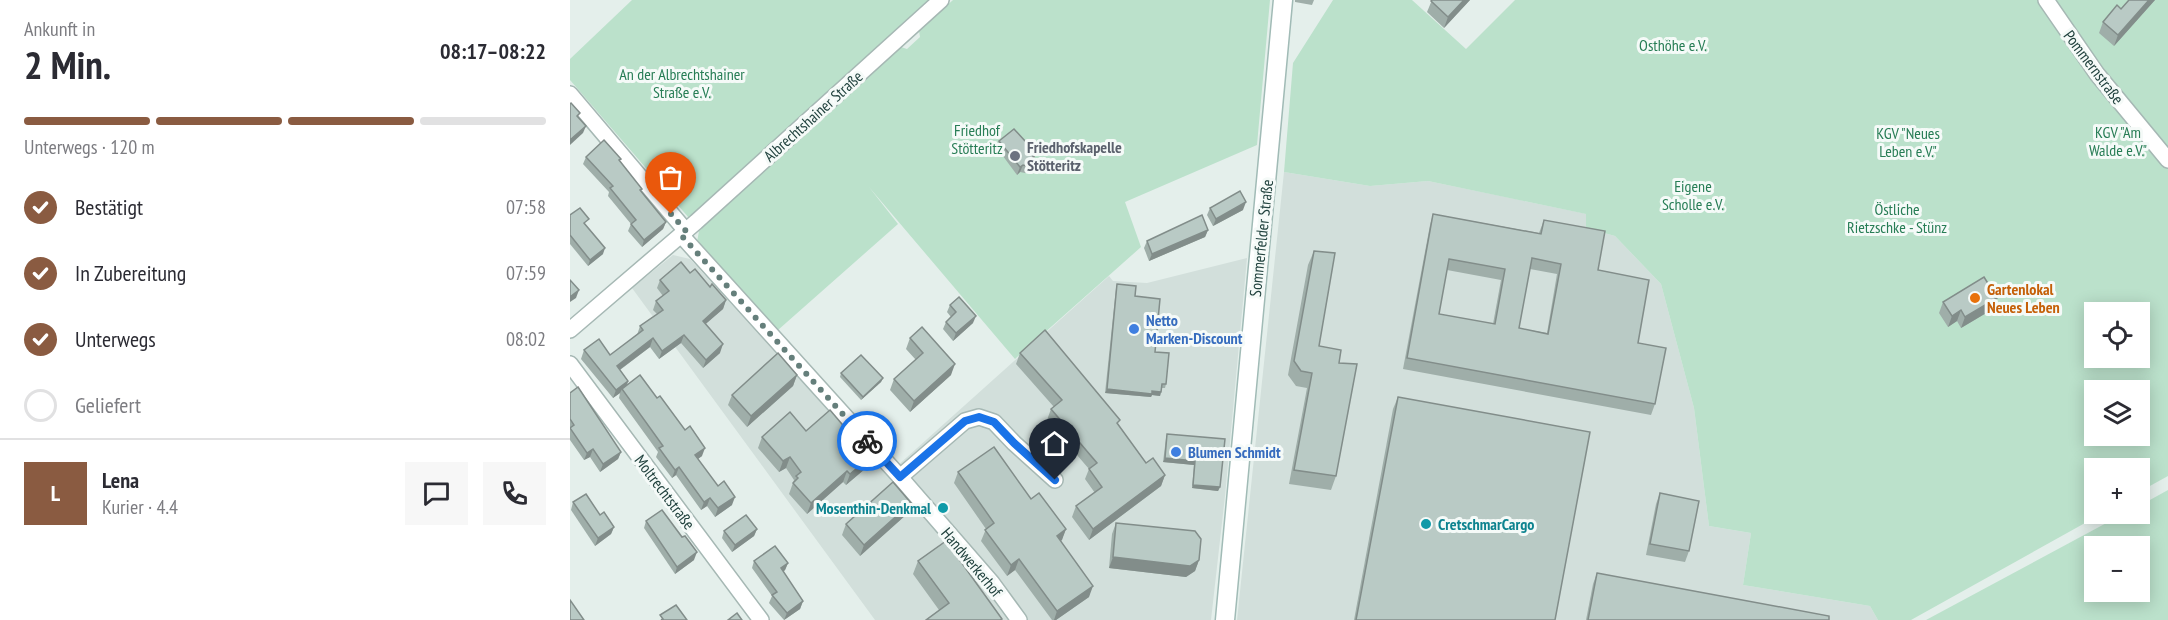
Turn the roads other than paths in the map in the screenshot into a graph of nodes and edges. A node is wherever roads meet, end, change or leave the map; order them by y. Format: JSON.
{"nodes":[{"id":1,"x":941,"y":0,"type":"edge"},
{"id":2,"x":1283,"y":0,"type":"edge"},
{"id":3,"x":2046,"y":0,"type":"edge"},
{"id":4,"x":570,"y":94,"type":"edge"},
{"id":5,"x":2168,"y":160,"type":"edge"},
{"id":6,"x":683,"y":233,"type":"junction"},
{"id":7,"x":570,"y":330,"type":"edge"},
{"id":8,"x":570,"y":364,"type":"edge"},
{"id":9,"x":900,"y":477,"type":"junction"},
{"id":10,"x":1055,"y":480,"type":"dead end"},
{"id":11,"x":761,"y":620,"type":"edge"},
{"id":12,"x":1019,"y":620,"type":"edge"},
{"id":13,"x":1225,"y":620,"type":"edge"}],
"edges":[{"from":1,"to":6,"type":"street","name":"Albrechtshainer Straße"},
{"from":2,"to":13,"type":"main road","name":"Sommerfelder Straße"},
{"from":3,"to":5,"type":"street","name":"Pommernstraße"},
{"from":4,"to":6,"type":"street"},
{"from":6,"to":7,"type":"street","name":"Albrechtshainer Straße"},
{"from":6,"to":9,"type":"street","name":"Handwerkerhof"},
{"from":8,"to":11,"type":"street","name":"Moltrechtstraße"},
{"from":9,"to":10,"type":"street"},
{"from":9,"to":12,"type":"street","name":"Handwerkerhof"}]}
